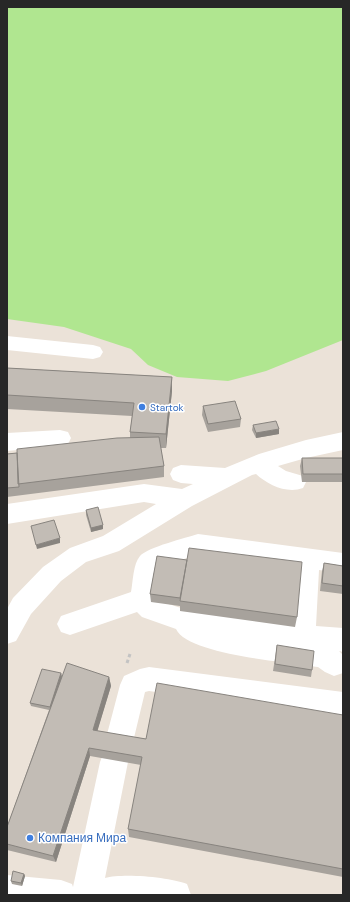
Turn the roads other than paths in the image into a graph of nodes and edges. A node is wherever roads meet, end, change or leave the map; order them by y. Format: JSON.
{"nodes":[{"id":1,"x":7,"y":343,"type":"edge"},
{"id":2,"x":93,"y":352,"type":"dead end"},
{"id":3,"x":60,"y":438,"type":"dead end"},
{"id":4,"x":343,"y":441,"type":"edge"},
{"id":5,"x":7,"y":442,"type":"edge"},
{"id":6,"x":259,"y":464,"type":"junction"},
{"id":7,"x":181,"y":474,"type":"dead end"},
{"id":8,"x":228,"y":477,"type":"junction"},
{"id":9,"x":295,"y":482,"type":"dead end"},
{"id":10,"x":184,"y":499,"type":"junction"},
{"id":11,"x":7,"y":514,"type":"edge"},
{"id":12,"x":307,"y":559,"type":"junction"},
{"id":13,"x":343,"y":563,"type":"edge"},
{"id":14,"x":142,"y":599,"type":"junction"},
{"id":15,"x":181,"y":619,"type":"junction"},
{"id":16,"x":70,"y":624,"type":"dead end"},
{"id":17,"x":7,"y":633,"type":"edge"},
{"id":18,"x":303,"y":636,"type":"junction"},
{"id":19,"x":343,"y":640,"type":"edge"},
{"id":20,"x":334,"y":664,"type":"dead end"},
{"id":21,"x":343,"y":705,"type":"edge"},
{"id":22,"x":7,"y":890,"type":"edge"},
{"id":23,"x":61,"y":895,"type":"edge"},
{"id":24,"x":86,"y":895,"type":"edge"},
{"id":25,"x":95,"y":895,"type":"edge"},
{"id":26,"x":176,"y":895,"type":"edge"}],
"edges":[{"from":1,"to":2,"type":"lane"},
{"from":3,"to":5,"type":"lane"},
{"from":4,"to":6,"type":"lane"},
{"from":6,"to":8,"type":"lane"},
{"from":6,"to":9,"type":"lane"},
{"from":7,"to":8,"type":"lane"},
{"from":8,"to":10,"type":"lane"},
{"from":10,"to":11,"type":"lane"},
{"from":10,"to":17,"type":"lane"},
{"from":12,"to":13,"type":"lane"},
{"from":12,"to":14,"type":"lane"},
{"from":12,"to":18,"type":"lane"},
{"from":14,"to":15,"type":"lane"},
{"from":14,"to":16,"type":"lane"},
{"from":15,"to":18,"type":"lane"},
{"from":15,"to":20,"type":"lane"},
{"from":18,"to":19,"type":"lane"},
{"from":21,"to":24,"type":"lane"},
{"from":22,"to":23,"type":"lane"},
{"from":25,"to":26,"type":"lane"}]}
